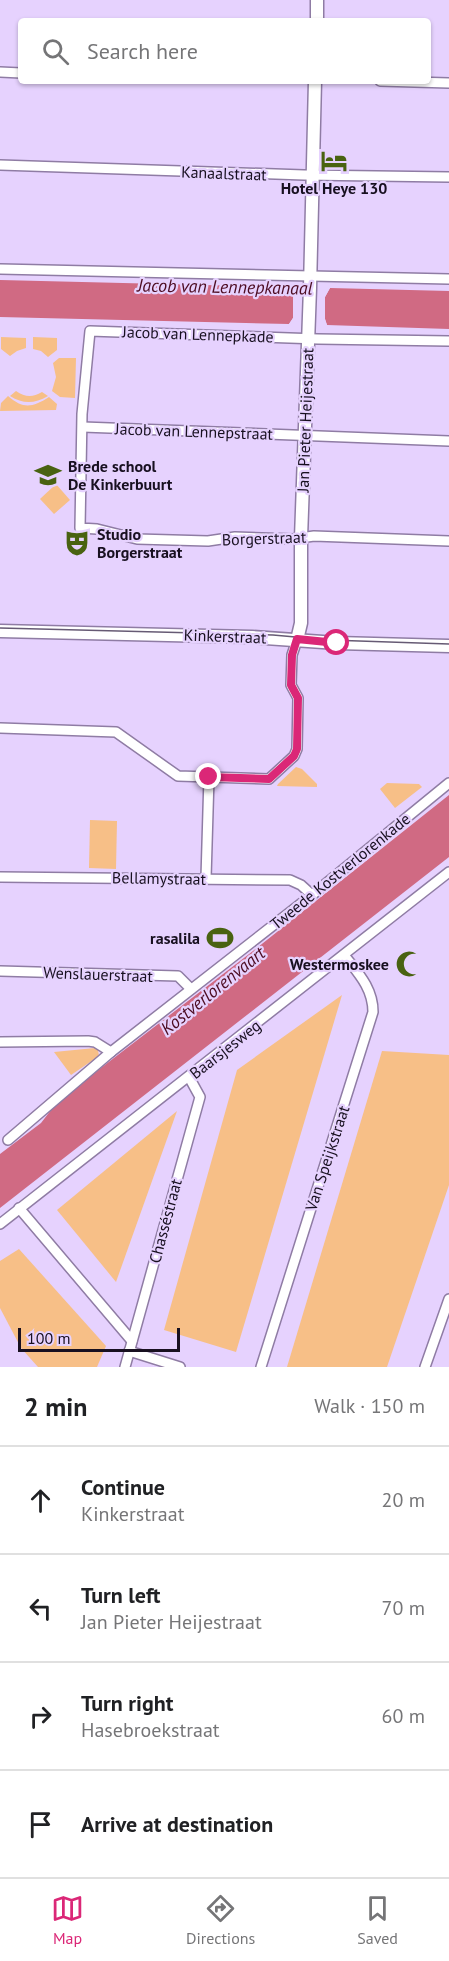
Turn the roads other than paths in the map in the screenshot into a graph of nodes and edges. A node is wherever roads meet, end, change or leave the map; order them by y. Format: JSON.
{"nodes":[{"id":1,"x":317,"y":0,"type":"edge"},
{"id":2,"x":317,"y":18,"type":"edge"},
{"id":3,"x":0,"y":72,"type":"edge"},
{"id":4,"x":18,"y":73,"type":"edge"},
{"id":5,"x":431,"y":82,"type":"edge"},
{"id":6,"x":449,"y":83,"type":"edge"},
{"id":7,"x":315,"y":84,"type":"edge"},
{"id":8,"x":0,"y":165,"type":"edge"},
{"id":9,"x":313,"y":175,"type":"junction"},
{"id":10,"x":449,"y":177,"type":"edge"},
{"id":11,"x":0,"y":269,"type":"edge"},
{"id":12,"x":449,"y":279,"type":"edge"},
{"id":13,"x":310,"y":282,"type":"junction"},
{"id":14,"x":308,"y":338,"type":"junction"},
{"id":15,"x":449,"y":341,"type":"edge"},
{"id":16,"x":83,"y":427,"type":"junction"},
{"id":17,"x":305,"y":435,"type":"junction"},
{"id":18,"x":449,"y":441,"type":"edge"},
{"id":19,"x":301,"y":538,"type":"junction"},
{"id":20,"x":449,"y":542,"type":"edge"},
{"id":21,"x":0,"y":631,"type":"edge"},
{"id":22,"x":297,"y":639,"type":"junction"},
{"id":23,"x":449,"y":646,"type":"edge"},
{"id":24,"x":0,"y":728,"type":"edge"},
{"id":25,"x":209,"y":777,"type":"junction"},
{"id":26,"x":449,"y":783,"type":"edge"},
{"id":27,"x":449,"y":873,"type":"edge"},
{"id":28,"x":0,"y":877,"type":"edge"},
{"id":29,"x":206,"y":878,"type":"junction"},
{"id":30,"x":312,"y":895,"type":"junction"},
{"id":31,"x":344,"y":955,"type":"junction"},
{"id":32,"x":0,"y":971,"type":"edge"},
{"id":33,"x":191,"y":989,"type":"junction"},
{"id":34,"x":0,"y":1042,"type":"edge"},
{"id":35,"x":111,"y":1052,"type":"junction"},
{"id":36,"x":189,"y":1077,"type":"junction"},
{"id":37,"x":8,"y":1140,"type":"dead end"},
{"id":38,"x":19,"y":1208,"type":"junction"},
{"id":39,"x":0,"y":1224,"type":"edge"},
{"id":40,"x":449,"y":1299,"type":"edge"},
{"id":41,"x":131,"y":1346,"type":"junction"},
{"id":42,"x":125,"y":1367,"type":"edge"},
{"id":43,"x":180,"y":1367,"type":"edge"},
{"id":44,"x":261,"y":1367,"type":"edge"},
{"id":45,"x":426,"y":1367,"type":"edge"}],
"edges":[{"from":1,"to":2,"type":"street"},
{"from":3,"to":4,"type":"street"},
{"from":5,"to":6,"type":"street"},
{"from":7,"to":9,"type":"street","name":"Jan Pieter Heijestraat"},
{"from":8,"to":9,"type":"street","name":"Kanaalstraat"},
{"from":9,"to":10,"type":"street","name":"Kanaalstraat"},
{"from":9,"to":13,"type":"street","name":"Jan Pieter Heijestraat"},
{"from":11,"to":13,"type":"street"},
{"from":12,"to":13,"type":"street"},
{"from":13,"to":14,"type":"street","name":"Jan Pieter Heijestraat"},
{"from":14,"to":15,"type":"street","name":"Jacob van Lennepkade"},
{"from":14,"to":16,"type":"street","name":"Jacob van Lennepkade"},
{"from":14,"to":17,"type":"street","name":"Jan Pieter Heijestraat"},
{"from":16,"to":17,"type":"street","name":"Jacob van Lennepstraat"},
{"from":16,"to":19,"type":"street","name":"Borgerstraat"},
{"from":17,"to":18,"type":"street","name":"Jacob van Lennepstraat"},
{"from":17,"to":19,"type":"street","name":"Jan Pieter Heijestraat"},
{"from":19,"to":20,"type":"street","name":"Borgerstraat"},
{"from":19,"to":22,"type":"street","name":"Jan Pieter Heijestraat"},
{"from":21,"to":22,"type":"street","name":"Kinkerstraat"},
{"from":22,"to":23,"type":"street","name":"Kinkerstraat"},
{"from":22,"to":25,"type":"street","name":"Jan Pieter Heijestraat"},
{"from":24,"to":25,"type":"street"},
{"from":25,"to":29,"type":"street"},
{"from":26,"to":30,"type":"street","name":"Tweede Kostverlorenkade"},
{"from":27,"to":31,"type":"street","name":"Baarsjesweg"},
{"from":28,"to":29,"type":"street","name":"Bellamystraat"},
{"from":29,"to":30,"type":"street","name":"Bellamystraat"},
{"from":30,"to":33,"type":"street","name":"Tweede Kostverlorenkade"},
{"from":31,"to":36,"type":"street","name":"Baarsjesweg"},
{"from":31,"to":44,"type":"street","name":"Van Speijkstraat"},
{"from":32,"to":33,"type":"street","name":"Wenslauerstraat"},
{"from":33,"to":35,"type":"street","name":"Tweede Kostverlorenkade"},
{"from":34,"to":35,"type":"street"},
{"from":35,"to":37,"type":"street","name":"Tweede Kostverlorenkade"},
{"from":36,"to":38,"type":"street","name":"Baarsjesweg"},
{"from":36,"to":41,"type":"street","name":"Chasséstraat"},
{"from":38,"to":39,"type":"street","name":"Baarsjesweg"},
{"from":38,"to":41,"type":"street"},
{"from":40,"to":45,"type":"street"},
{"from":41,"to":42,"type":"street","name":"Chasséstraat"},
{"from":41,"to":43,"type":"street"}]}
